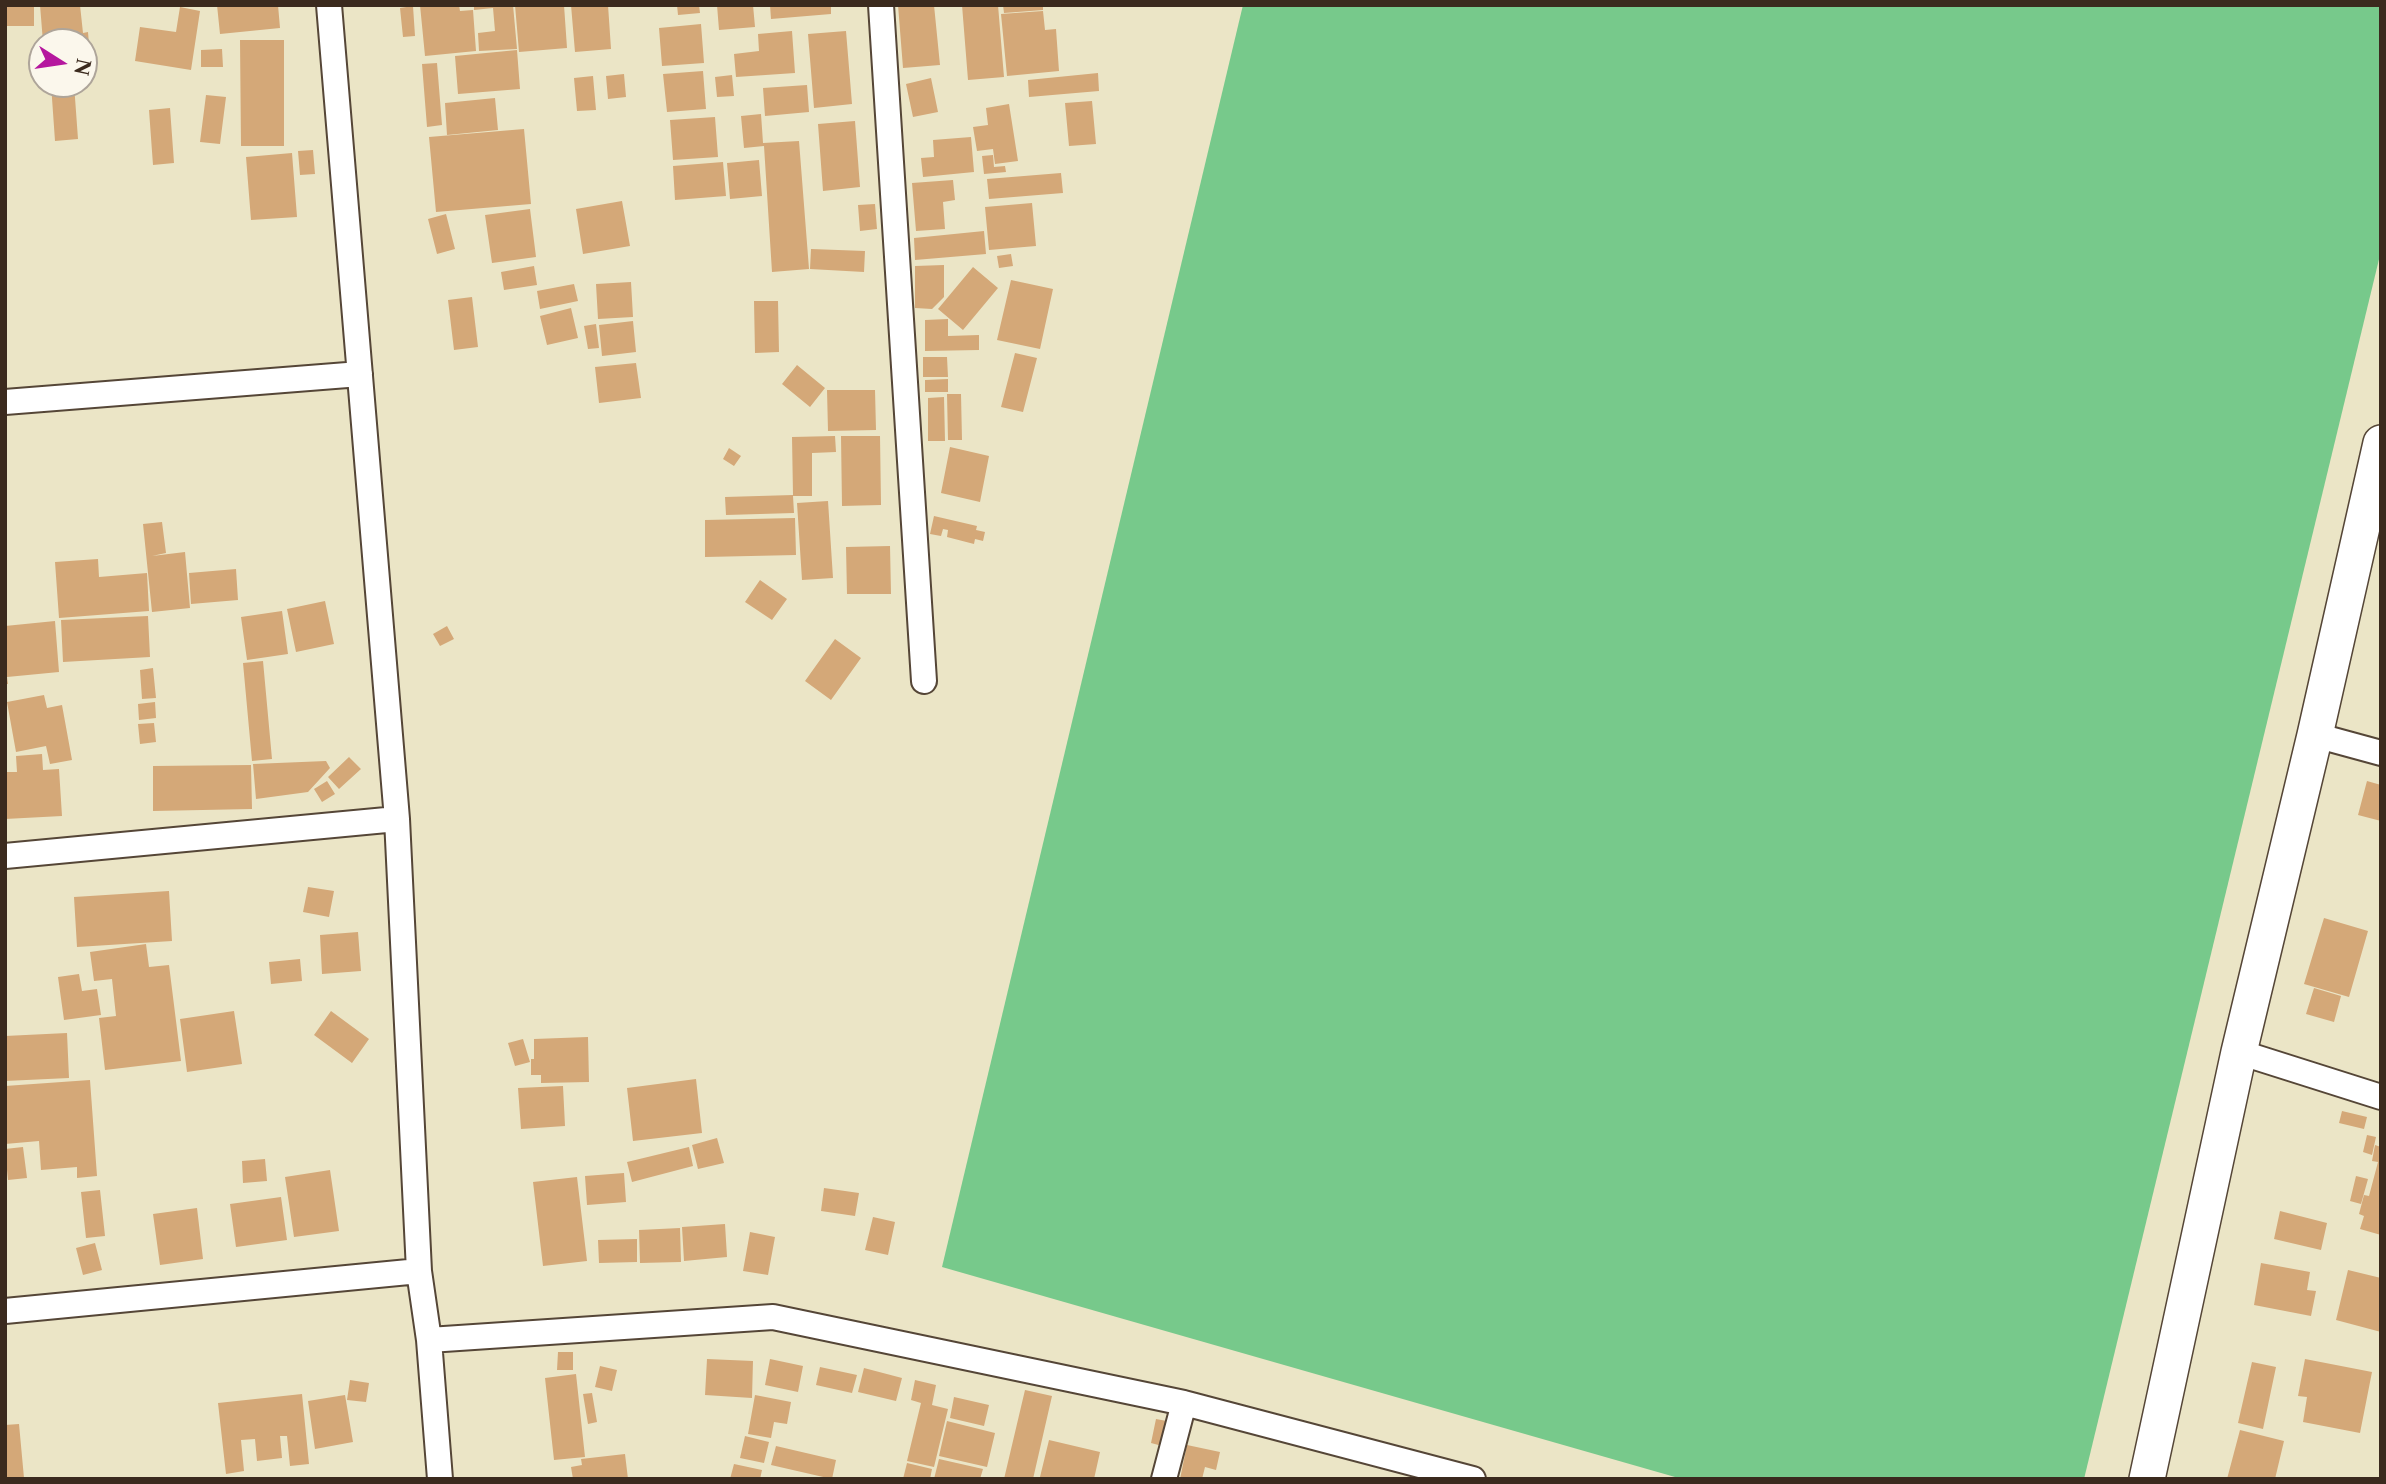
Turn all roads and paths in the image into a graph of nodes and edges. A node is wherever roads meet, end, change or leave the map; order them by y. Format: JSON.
{"nodes":[{"id":1,"x":329,"y":5,"type":"edge"},
{"id":2,"x":881,"y":5,"type":"edge"},
{"id":3,"x":360,"y":374,"type":"junction"},
{"id":4,"x":5,"y":402,"type":"edge"},
{"id":5,"x":2381,"y":443,"type":"edge"},
{"id":6,"x":924,"y":681,"type":"dead end"},
{"id":7,"x":2315,"y":735,"type":"junction"},
{"id":8,"x":2381,"y":753,"type":"edge"},
{"id":9,"x":397,"y":820,"type":"junction"},
{"id":10,"x":5,"y":856,"type":"edge"},
{"id":11,"x":2239,"y":1052,"type":"junction"},
{"id":12,"x":2381,"y":1097,"type":"edge"},
{"id":13,"x":419,"y":1270,"type":"junction"},
{"id":14,"x":5,"y":1311,"type":"edge"},
{"id":15,"x":429,"y":1340,"type":"junction"},
{"id":16,"x":1184,"y":1403,"type":"junction"},
{"id":17,"x":440,"y":1479,"type":"edge"},
{"id":18,"x":1164,"y":1479,"type":"edge"},
{"id":19,"x":1473,"y":1479,"type":"edge"},
{"id":20,"x":2147,"y":1479,"type":"edge"}],
"edges":[{"from":1,"to":3,"type":"street"},
{"from":2,"to":6,"type":"street"},
{"from":3,"to":4,"type":"street"},
{"from":3,"to":9,"type":"street"},
{"from":5,"to":7,"type":"street"},
{"from":7,"to":8,"type":"street"},
{"from":7,"to":11,"type":"street"},
{"from":9,"to":10,"type":"street"},
{"from":9,"to":13,"type":"street"},
{"from":11,"to":12,"type":"street"},
{"from":11,"to":20,"type":"street"},
{"from":13,"to":14,"type":"street"},
{"from":13,"to":15,"type":"street"},
{"from":15,"to":16,"type":"street"},
{"from":15,"to":17,"type":"street"},
{"from":16,"to":18,"type":"street"},
{"from":16,"to":19,"type":"street"}]}
